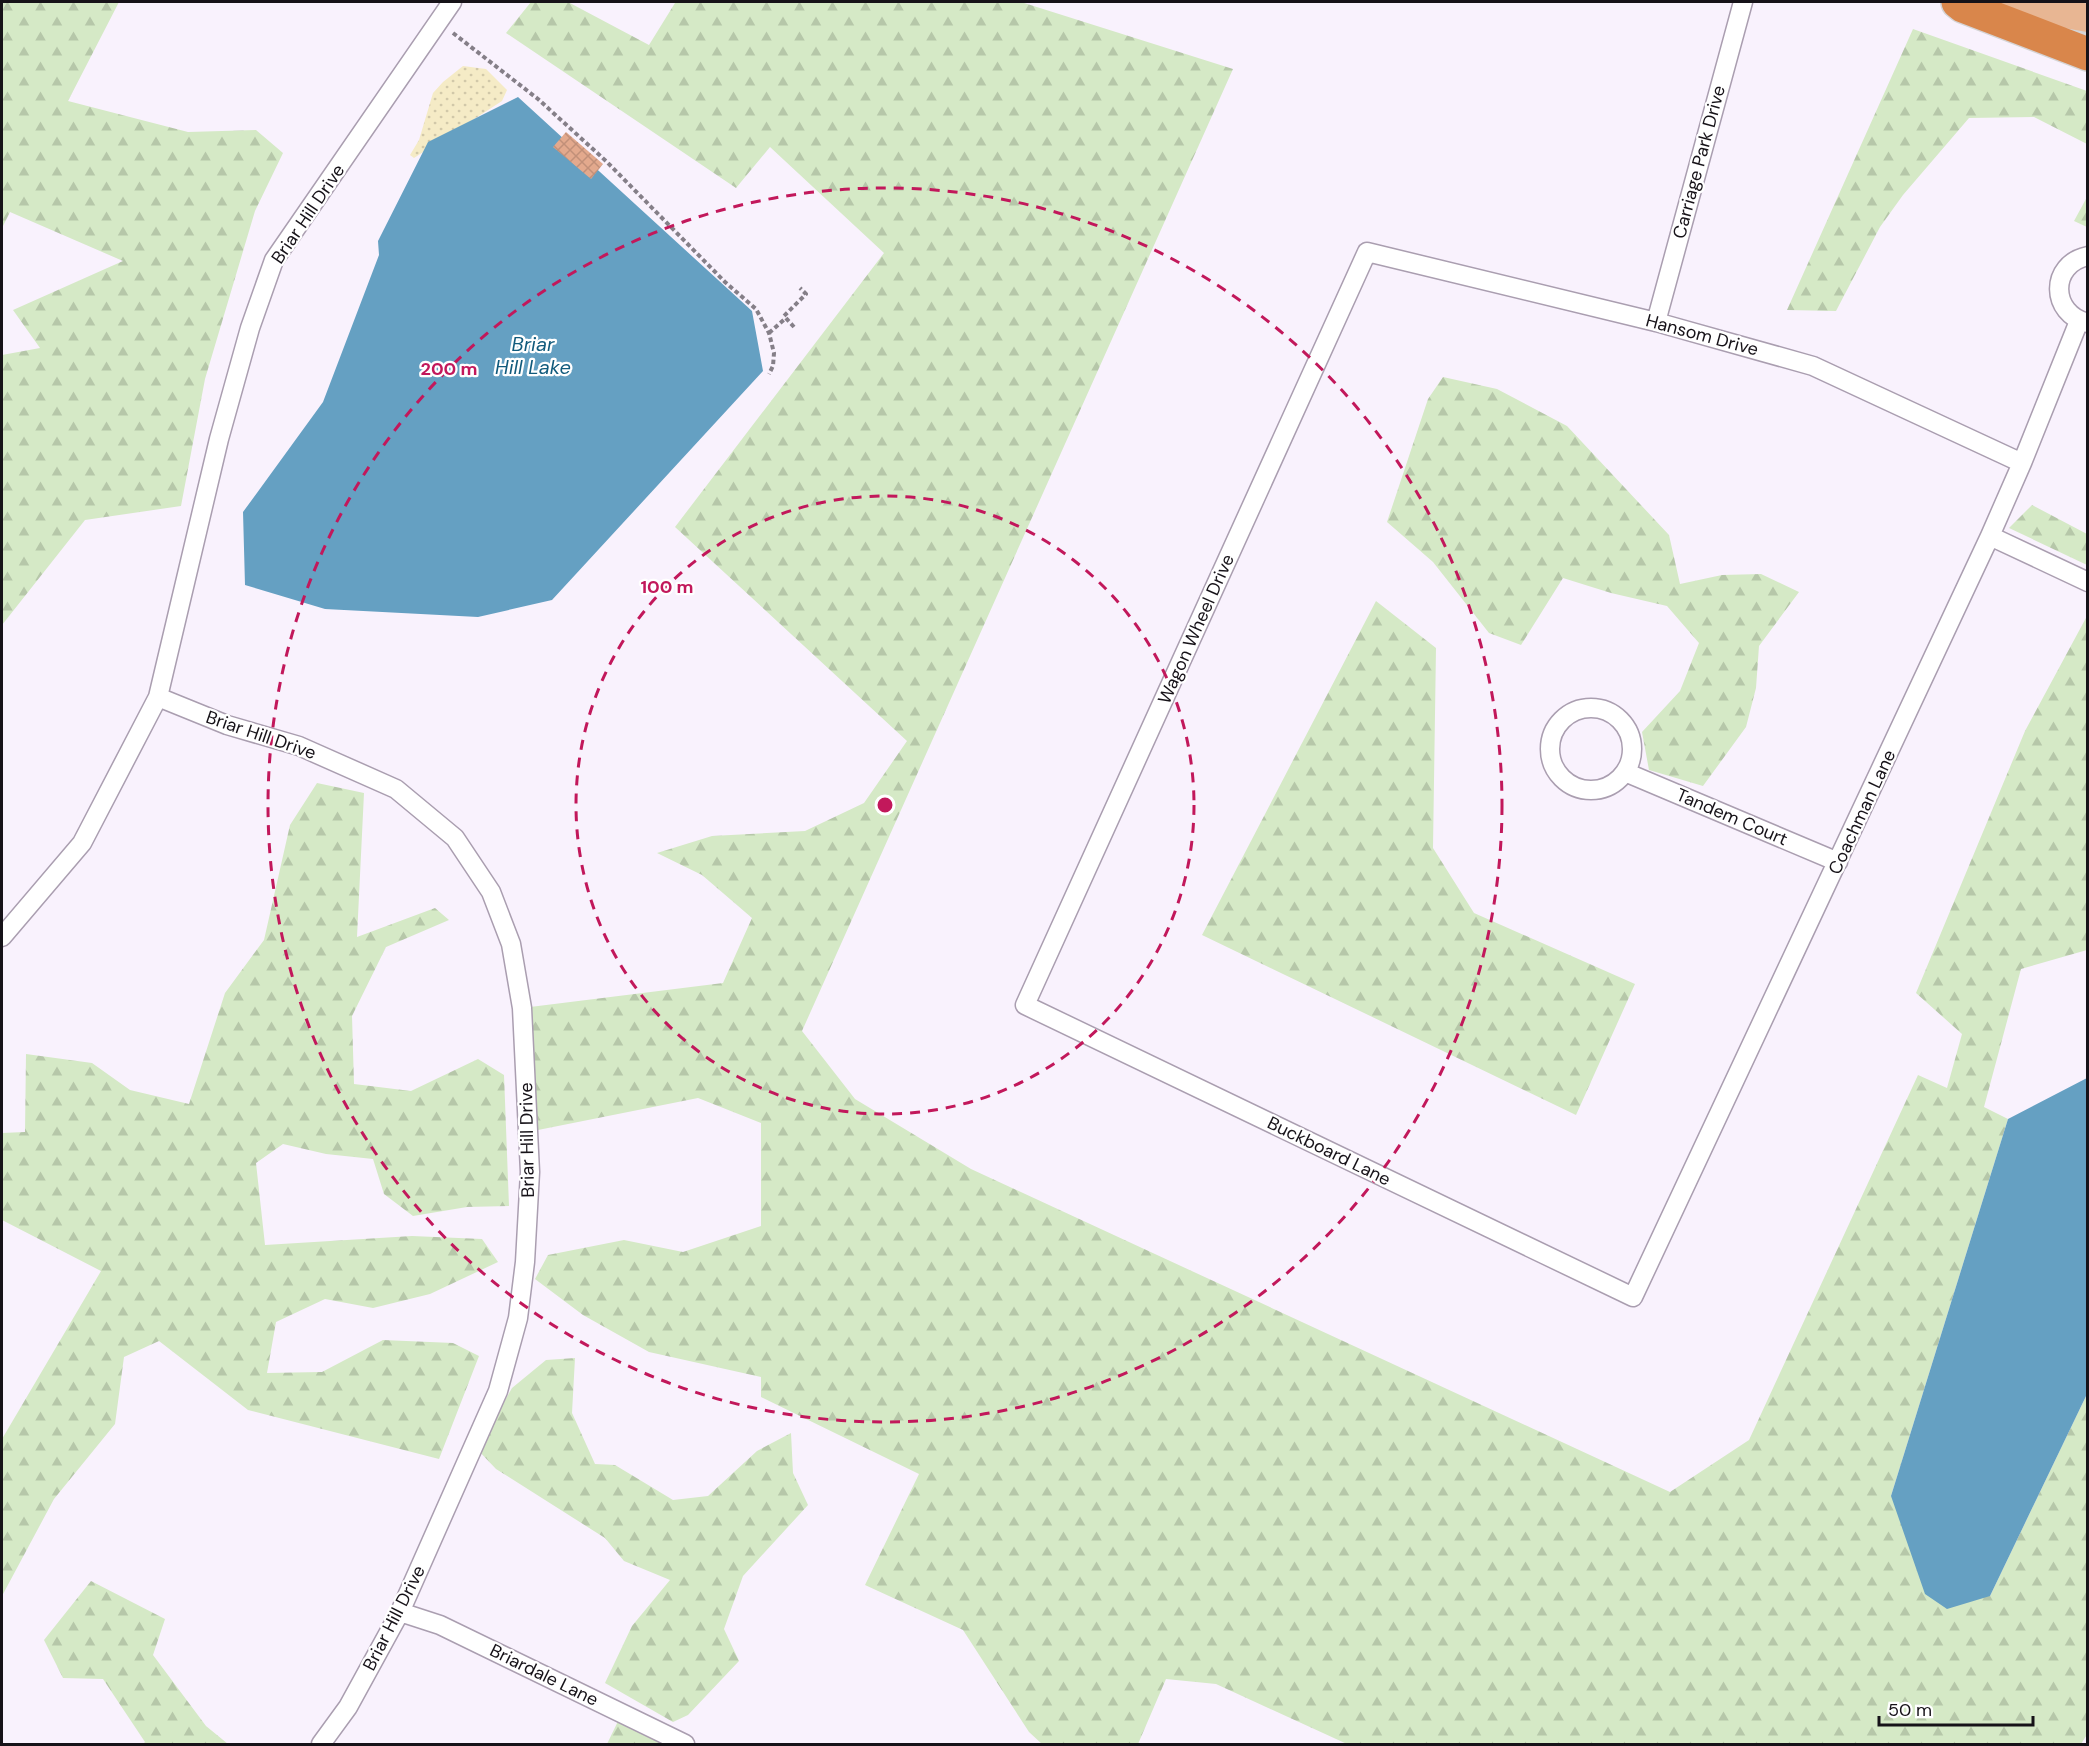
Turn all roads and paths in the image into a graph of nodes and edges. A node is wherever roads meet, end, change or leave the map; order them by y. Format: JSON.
{"nodes":[{"id":1,"x":452,"y":2,"type":"edge"},
{"id":2,"x":1743,"y":2,"type":"edge"},
{"id":3,"x":1958,"y":2,"type":"edge"},
{"id":4,"x":1981,"y":2,"type":"edge"},
{"id":5,"x":1999,"y":2,"type":"edge"},
{"id":6,"x":2088,"y":18,"type":"edge"},
{"id":7,"x":438,"y":22,"type":"junction"},
{"id":8,"x":2088,"y":40,"type":"edge"},
{"id":9,"x":2088,"y":54,"type":"edge"},
{"id":10,"x":1367,"y":252,"type":"joint"},
{"id":11,"x":2088,"y":256,"type":"edge"},
{"id":12,"x":800,"y":288,"type":"dead end"},
{"id":13,"x":786,"y":318,"type":"junction"},
{"id":14,"x":1656,"y":322,"type":"junction"},
{"id":15,"x":2083,"y":322,"type":"edge"},
{"id":16,"x":794,"y":327,"type":"dead end"},
{"id":17,"x":769,"y":333,"type":"junction"},
{"id":18,"x":769,"y":374,"type":"dead end"},
{"id":19,"x":2022,"y":463,"type":"junction"},
{"id":20,"x":1990,"y":536,"type":"junction"},
{"id":21,"x":2088,"y":582,"type":"edge"},
{"id":22,"x":158,"y":697,"type":"junction"},
{"id":23,"x":1625,"y":772,"type":"junction"},
{"id":24,"x":1838,"y":862,"type":"junction"},
{"id":25,"x":2,"y":937,"type":"edge"},
{"id":26,"x":1024,"y":1005,"type":"joint"},
{"id":27,"x":1633,"y":1297,"type":"joint"},
{"id":28,"x":400,"y":1612,"type":"junction"},
{"id":29,"x":321,"y":1744,"type":"edge"},
{"id":30,"x":685,"y":1744,"type":"edge"}],
"edges":[{"from":1,"to":7,"type":"street","name":"Briar Hill Drive"},
{"from":2,"to":14,"type":"street","name":"Carriage Park Drive"},
{"from":3,"to":9,"type":"highway"},
{"from":4,"to":8,"type":"main road"},
{"from":5,"to":6,"type":"main road"},
{"from":7,"to":17,"type":"path"},
{"from":7,"to":22,"type":"street","name":"Briar Hill Drive"},
{"from":10,"to":14,"type":"street","name":"Hansom Drive"},
{"from":10,"to":26,"type":"street","name":"Wagon Wheel Drive"},
{"from":11,"to":15,"type":"street","name":"Coachman Lane"},
{"from":12,"to":13,"type":"path"},
{"from":13,"to":16,"type":"path"},
{"from":13,"to":17,"type":"path"},
{"from":14,"to":19,"type":"street","name":"Hansom Drive"},
{"from":15,"to":19,"type":"street","name":"Coachman Lane"},
{"from":17,"to":18,"type":"path"},
{"from":19,"to":20,"type":"street","name":"Coachman Lane"},
{"from":20,"to":21,"type":"street"},
{"from":20,"to":24,"type":"street","name":"Coachman Lane"},
{"from":22,"to":25,"type":"street","name":"Briar Hill Drive"},
{"from":22,"to":28,"type":"street","name":"Briar Hill Drive"},
{"from":23,"to":23,"type":"street"},
{"from":23,"to":24,"type":"street","name":"Tandem Court"},
{"from":24,"to":27,"type":"street","name":"Coachman Lane"},
{"from":26,"to":27,"type":"street","name":"Buckboard Lane"},
{"from":28,"to":29,"type":"street","name":"Briar Hill Drive"},
{"from":28,"to":30,"type":"street","name":"Briardale Lane"}]}
